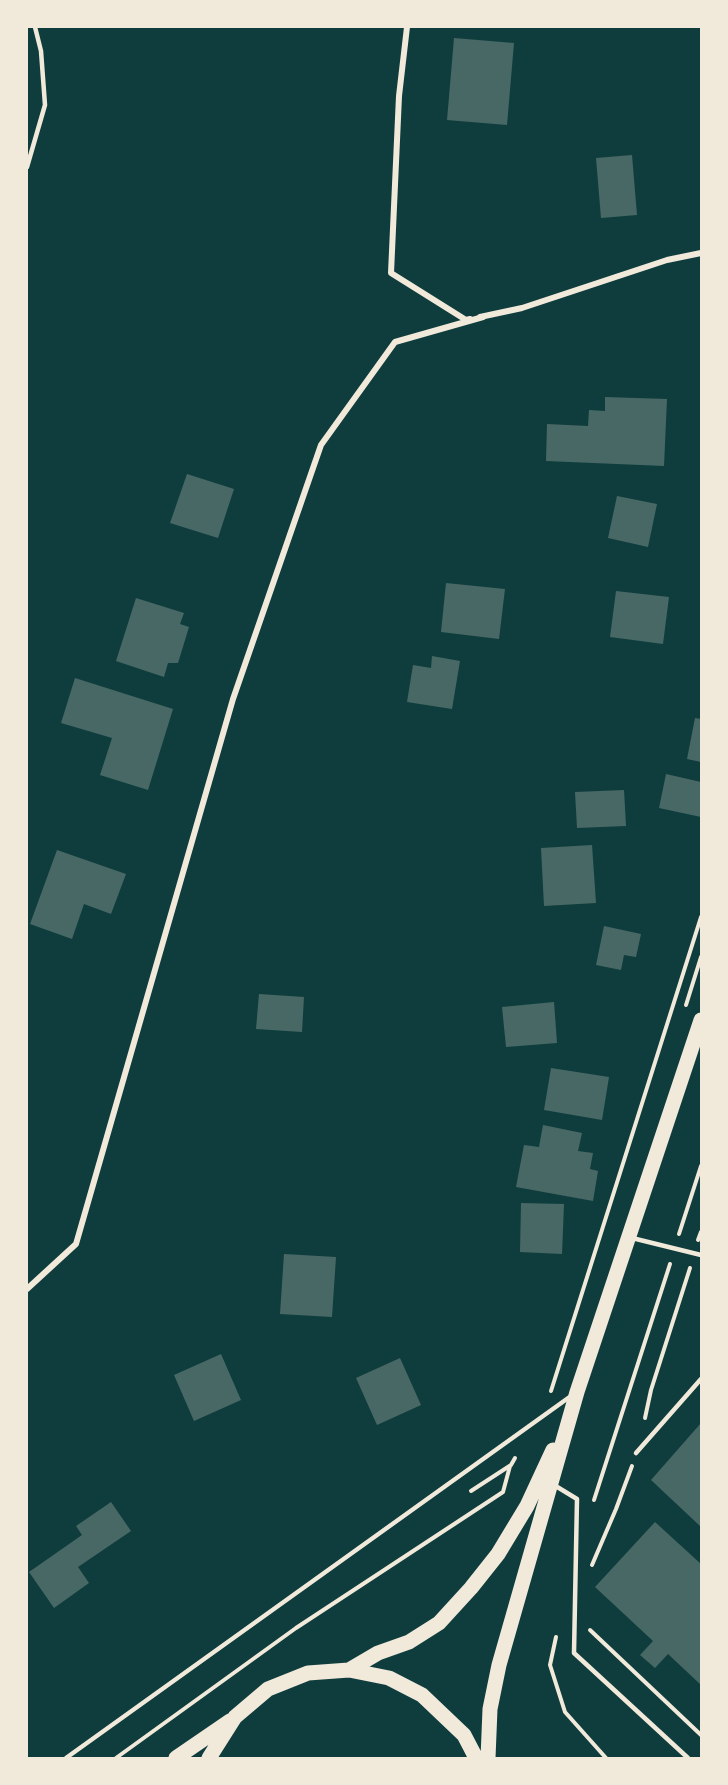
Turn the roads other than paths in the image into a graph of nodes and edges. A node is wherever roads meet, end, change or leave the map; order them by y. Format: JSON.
{"nodes":[{"id":1,"x":35,"y":27,"type":"edge"},
{"id":2,"x":407,"y":27,"type":"edge"},
{"id":3,"x":27,"y":167,"type":"edge"},
{"id":4,"x":701,"y":253,"type":"edge"},
{"id":5,"x":483,"y":316,"type":"junction"},
{"id":6,"x":701,"y":1020,"type":"edge"},
{"id":7,"x":630,"y":1238,"type":"junction"},
{"id":8,"x":701,"y":1255,"type":"edge"},
{"id":9,"x":27,"y":1289,"type":"edge"},
{"id":10,"x":701,"y":1379,"type":"edge"},
{"id":11,"x":577,"y":1392,"type":"junction"},
{"id":12,"x":572,"y":1410,"type":"junction"},
{"id":13,"x":636,"y":1453,"type":"road end"},
{"id":14,"x":551,"y":1483,"type":"junction"},
{"id":15,"x":349,"y":1670,"type":"junction"},
{"id":16,"x":235,"y":1717,"type":"junction"},
{"id":17,"x":66,"y":1758,"type":"edge"},
{"id":18,"x":176,"y":1758,"type":"edge"},
{"id":19,"x":209,"y":1758,"type":"edge"},
{"id":20,"x":477,"y":1758,"type":"edge"},
{"id":21,"x":488,"y":1758,"type":"edge"},
{"id":22,"x":688,"y":1758,"type":"edge"}],
"edges":[{"from":1,"to":3,"type":"lane"},
{"from":2,"to":5,"type":"street"},
{"from":4,"to":5,"type":"street"},
{"from":5,"to":9,"type":"street"},
{"from":6,"to":7,"type":"main road"},
{"from":7,"to":8,"type":"lane"},
{"from":7,"to":11,"type":"main road"},
{"from":10,"to":13,"type":"lane"},
{"from":11,"to":12,"type":"main road"},
{"from":11,"to":17,"type":"lane"},
{"from":12,"to":14,"type":"main road"},
{"from":12,"to":15,"type":"main road"},
{"from":14,"to":21,"type":"main road"},
{"from":14,"to":22,"type":"lane"},
{"from":15,"to":16,"type":"main road"},
{"from":15,"to":20,"type":"main road"},
{"from":16,"to":18,"type":"main road"},
{"from":16,"to":19,"type":"main road"}]}
